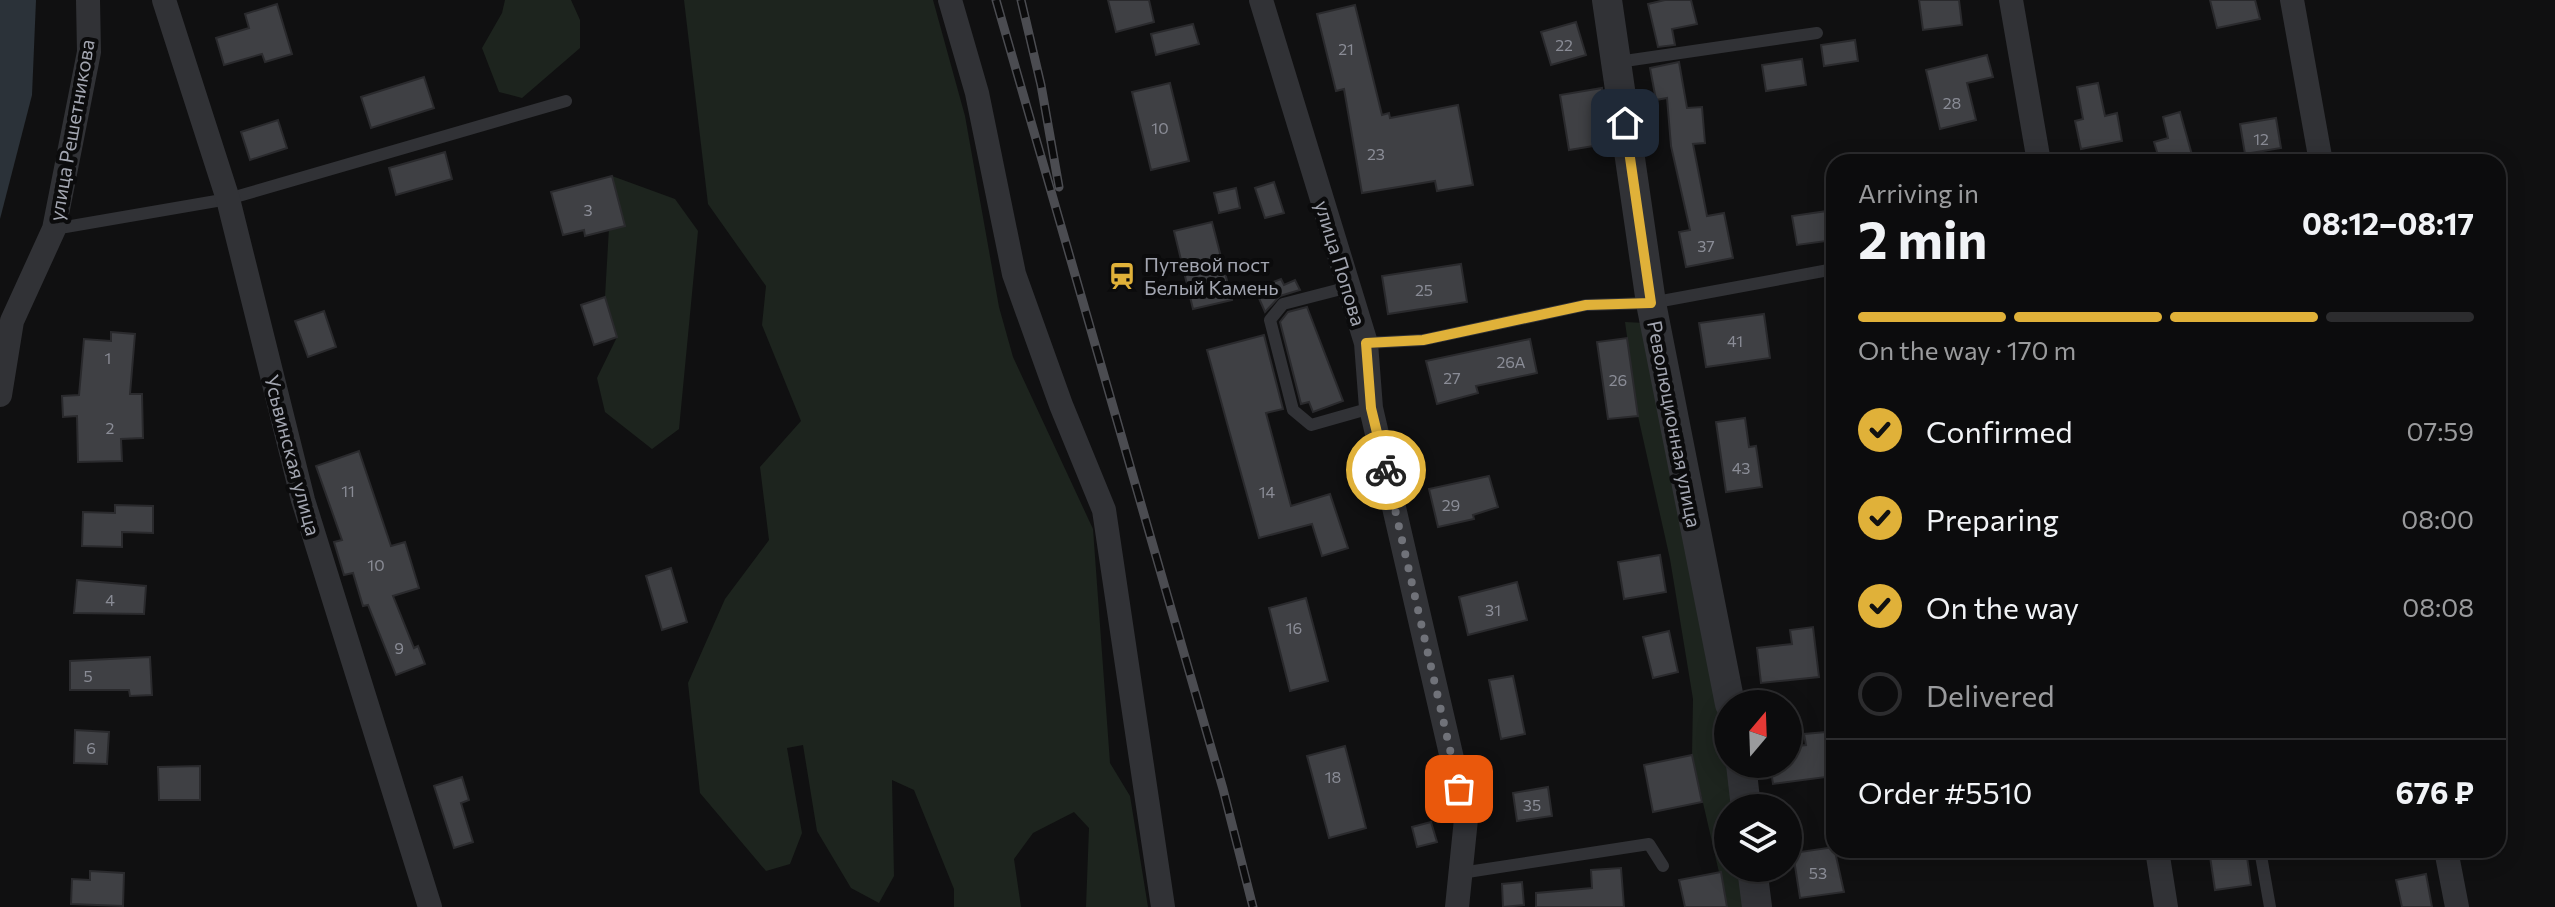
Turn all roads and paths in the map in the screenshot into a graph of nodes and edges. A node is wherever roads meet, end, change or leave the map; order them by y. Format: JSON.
{"nodes":[{"id":1,"x":88,"y":0,"type":"edge"},
{"id":2,"x":164,"y":0,"type":"edge"},
{"id":3,"x":950,"y":0,"type":"edge"},
{"id":4,"x":1261,"y":0,"type":"edge"},
{"id":5,"x":1607,"y":0,"type":"edge"},
{"id":6,"x":2011,"y":0,"type":"edge"},
{"id":7,"x":2292,"y":0,"type":"edge"},
{"id":8,"x":1817,"y":33,"type":"dead end"},
{"id":9,"x":1616,"y":63,"type":"junction"},
{"id":10,"x":566,"y":101,"type":"dead end"},
{"id":11,"x":2038,"y":154,"type":"edge"},
{"id":12,"x":2320,"y":154,"type":"edge"},
{"id":13,"x":228,"y":199,"type":"junction"},
{"id":14,"x":54,"y":229,"type":"junction"},
{"id":15,"x":1826,"y":270,"type":"edge"},
{"id":16,"x":1349,"y":287,"type":"junction"},
{"id":17,"x":1651,"y":303,"type":"junction"},
{"id":18,"x":1366,"y":343,"type":"junction"},
{"id":19,"x":0,"y":395,"type":"edge"},
{"id":20,"x":1371,"y":408,"type":"junction"},
{"id":21,"x":1727,"y":690,"type":"edge"},
{"id":22,"x":2158,"y":858,"type":"edge"},
{"id":23,"x":2261,"y":858,"type":"edge"},
{"id":24,"x":2448,"y":858,"type":"edge"},
{"id":25,"x":1663,"y":866,"type":"dead end"},
{"id":26,"x":1461,"y":873,"type":"junction"},
{"id":27,"x":1754,"y":882,"type":"edge"},
{"id":28,"x":430,"y":907,"type":"edge"},
{"id":29,"x":1163,"y":907,"type":"edge"},
{"id":30,"x":1457,"y":907,"type":"edge"},
{"id":31,"x":1757,"y":907,"type":"edge"},
{"id":32,"x":2166,"y":907,"type":"edge"},
{"id":33,"x":2270,"y":907,"type":"edge"},
{"id":34,"x":2457,"y":907,"type":"edge"}],
"edges":[{"from":1,"to":14,"type":"street","name":"улица Решетникова"},
{"from":2,"to":13,"type":"street","name":"Усьвинская улица"},
{"from":3,"to":29,"type":"street"},
{"from":4,"to":16,"type":"street","name":"улица Попова"},
{"from":5,"to":9,"type":"street","name":"Революционная улица"},
{"from":6,"to":11,"type":"street"},
{"from":7,"to":12,"type":"street"},
{"from":8,"to":9,"type":"lane"},
{"from":9,"to":17,"type":"street","name":"Революционная улица"},
{"from":10,"to":13,"type":"lane"},
{"from":13,"to":14,"type":"lane"},
{"from":13,"to":28,"type":"street","name":"Усьвинская улица"},
{"from":14,"to":19,"type":"street","name":"улица Решетникова"},
{"from":15,"to":17,"type":"lane"},
{"from":16,"to":18,"type":"street","name":"улица Попова"},
{"from":16,"to":20,"type":"lane"},
{"from":17,"to":18,"type":"lane"},
{"from":17,"to":21,"type":"street","name":"Революционная улица"},
{"from":18,"to":20,"type":"street","name":"улица Попова"},
{"from":20,"to":26,"type":"street","name":"улица Попова"},
{"from":22,"to":32,"type":"street"},
{"from":23,"to":33,"type":"lane"},
{"from":24,"to":34,"type":"street"},
{"from":25,"to":26,"type":"lane"},
{"from":26,"to":30,"type":"street","name":"улица Попова"},
{"from":27,"to":31,"type":"street"}]}
